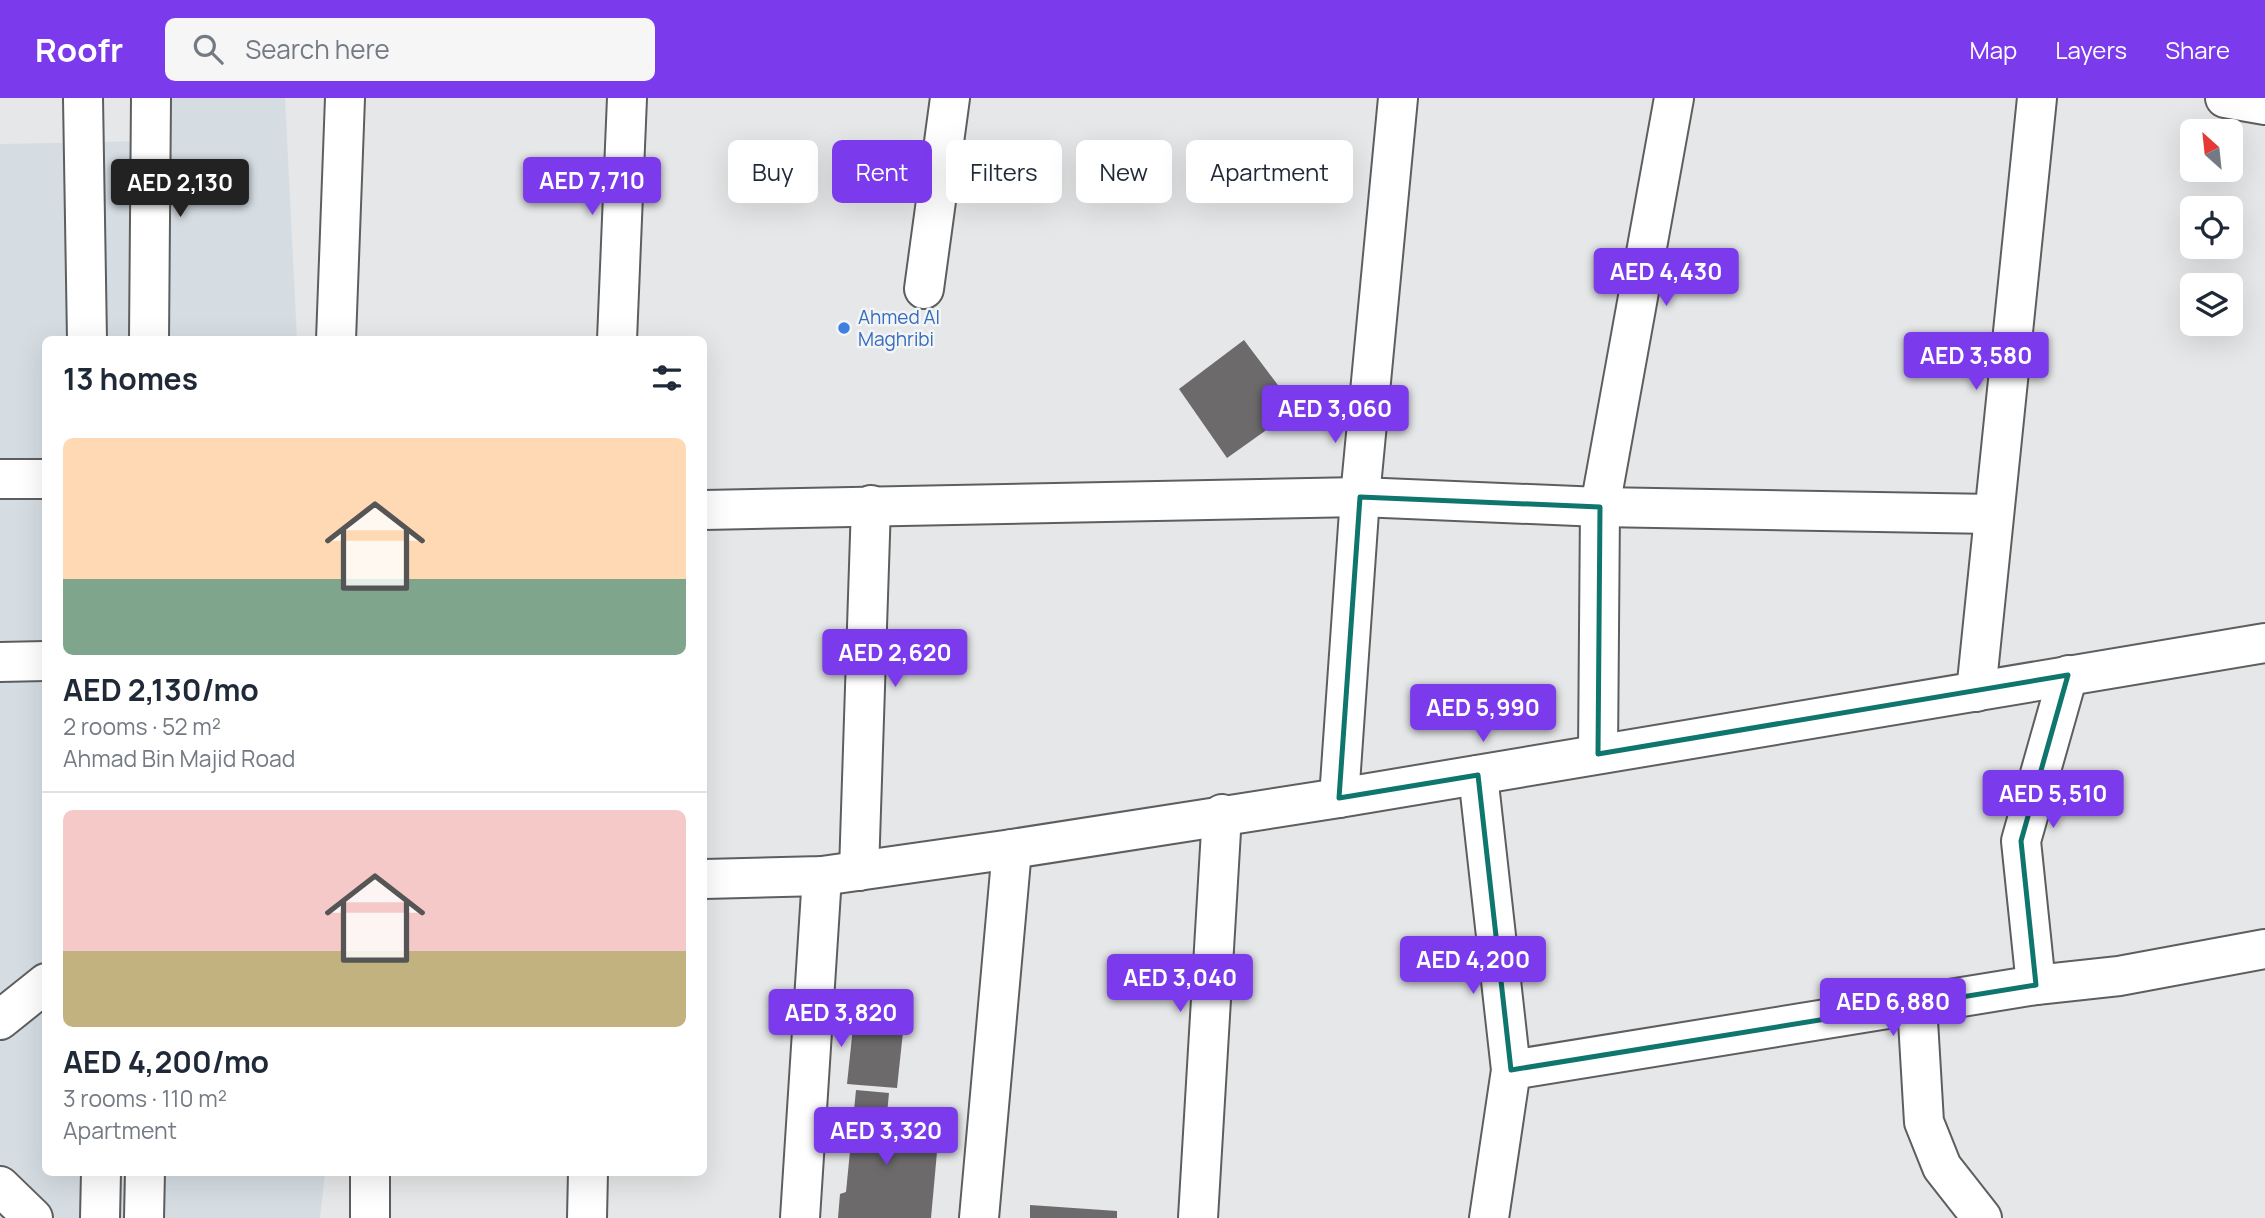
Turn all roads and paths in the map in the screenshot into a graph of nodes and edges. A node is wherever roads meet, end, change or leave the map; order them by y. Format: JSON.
{"nodes":[{"id":1,"x":83,"y":98,"type":"edge"},
{"id":2,"x":151,"y":98,"type":"edge"},
{"id":3,"x":345,"y":98,"type":"edge"},
{"id":4,"x":627,"y":98,"type":"edge"},
{"id":5,"x":950,"y":98,"type":"edge"},
{"id":6,"x":1398,"y":98,"type":"edge"},
{"id":7,"x":1674,"y":98,"type":"edge"},
{"id":8,"x":2037,"y":98,"type":"edge"},
{"id":9,"x":2225,"y":98,"type":"edge"},
{"id":10,"x":2265,"y":105,"type":"edge"},
{"id":11,"x":924,"y":289,"type":"dead end"},
{"id":12,"x":87,"y":336,"type":"edge"},
{"id":13,"x":149,"y":336,"type":"edge"},
{"id":14,"x":336,"y":336,"type":"edge"},
{"id":15,"x":617,"y":336,"type":"edge"},
{"id":16,"x":0,"y":479,"type":"edge"},
{"id":17,"x":42,"y":479,"type":"edge"},
{"id":18,"x":1360,"y":497,"type":"junction"},
{"id":19,"x":871,"y":505,"type":"junction"},
{"id":20,"x":1600,"y":507,"type":"junction"},
{"id":21,"x":707,"y":510,"type":"edge"},
{"id":22,"x":1993,"y":514,"type":"junction"},
{"id":23,"x":2265,"y":643,"type":"edge"},
{"id":24,"x":42,"y":661,"type":"edge"},
{"id":25,"x":0,"y":662,"type":"edge"},
{"id":26,"x":2068,"y":675,"type":"junction"},
{"id":27,"x":1976,"y":692,"type":"junction"},
{"id":28,"x":1598,"y":754,"type":"junction"},
{"id":29,"x":1478,"y":775,"type":"junction"},
{"id":30,"x":1339,"y":798,"type":"junction"},
{"id":31,"x":1222,"y":814,"type":"junction"},
{"id":32,"x":1012,"y":849,"type":"junction"},
{"id":33,"x":841,"y":873,"type":"junction"},
{"id":34,"x":707,"y":879,"type":"edge"},
{"id":35,"x":2265,"y":949,"type":"edge"},
{"id":36,"x":2036,"y":985,"type":"junction"},
{"id":37,"x":42,"y":986,"type":"edge"},
{"id":38,"x":1917,"y":1004,"type":"junction"},
{"id":39,"x":0,"y":1020,"type":"edge"},
{"id":40,"x":1511,"y":1070,"type":"junction"},
{"id":41,"x":101,"y":1176,"type":"edge"},
{"id":42,"x":145,"y":1176,"type":"edge"},
{"id":43,"x":370,"y":1176,"type":"edge"},
{"id":44,"x":588,"y":1176,"type":"edge"},
{"id":45,"x":0,"y":1186,"type":"edge"},
{"id":46,"x":33,"y":1218,"type":"edge"},
{"id":47,"x":100,"y":1218,"type":"edge"},
{"id":48,"x":144,"y":1218,"type":"edge"},
{"id":49,"x":370,"y":1218,"type":"edge"},
{"id":50,"x":587,"y":1218,"type":"edge"},
{"id":51,"x":800,"y":1218,"type":"edge"},
{"id":52,"x":979,"y":1218,"type":"edge"},
{"id":53,"x":1198,"y":1218,"type":"edge"},
{"id":54,"x":1489,"y":1218,"type":"edge"},
{"id":55,"x":1982,"y":1218,"type":"edge"}],
"edges":[{"from":1,"to":12,"type":"street"},
{"from":2,"to":13,"type":"street"},
{"from":3,"to":14,"type":"street"},
{"from":4,"to":15,"type":"street"},
{"from":5,"to":11,"type":"street"},
{"from":6,"to":18,"type":"street"},
{"from":7,"to":20,"type":"street"},
{"from":8,"to":22,"type":"street"},
{"from":9,"to":10,"type":"street"},
{"from":16,"to":17,"type":"street"},
{"from":18,"to":19,"type":"street"},
{"from":18,"to":20,"type":"street"},
{"from":18,"to":30,"type":"street"},
{"from":19,"to":21,"type":"street"},
{"from":19,"to":33,"type":"street"},
{"from":20,"to":22,"type":"street"},
{"from":20,"to":28,"type":"street"},
{"from":22,"to":27,"type":"street"},
{"from":23,"to":26,"type":"street"},
{"from":24,"to":25,"type":"street"},
{"from":26,"to":27,"type":"street"},
{"from":26,"to":36,"type":"street"},
{"from":27,"to":28,"type":"street"},
{"from":28,"to":29,"type":"street"},
{"from":29,"to":30,"type":"street"},
{"from":29,"to":40,"type":"street"},
{"from":30,"to":31,"type":"street"},
{"from":31,"to":32,"type":"street"},
{"from":31,"to":53,"type":"street"},
{"from":32,"to":33,"type":"street"},
{"from":32,"to":52,"type":"street"},
{"from":33,"to":34,"type":"street"},
{"from":33,"to":51,"type":"street"},
{"from":35,"to":36,"type":"street"},
{"from":36,"to":38,"type":"street"},
{"from":37,"to":39,"type":"street"},
{"from":38,"to":40,"type":"street"},
{"from":38,"to":55,"type":"street"},
{"from":40,"to":54,"type":"street"},
{"from":41,"to":47,"type":"street"},
{"from":42,"to":48,"type":"street"},
{"from":43,"to":49,"type":"street"},
{"from":44,"to":50,"type":"street"},
{"from":45,"to":46,"type":"street"}]}
